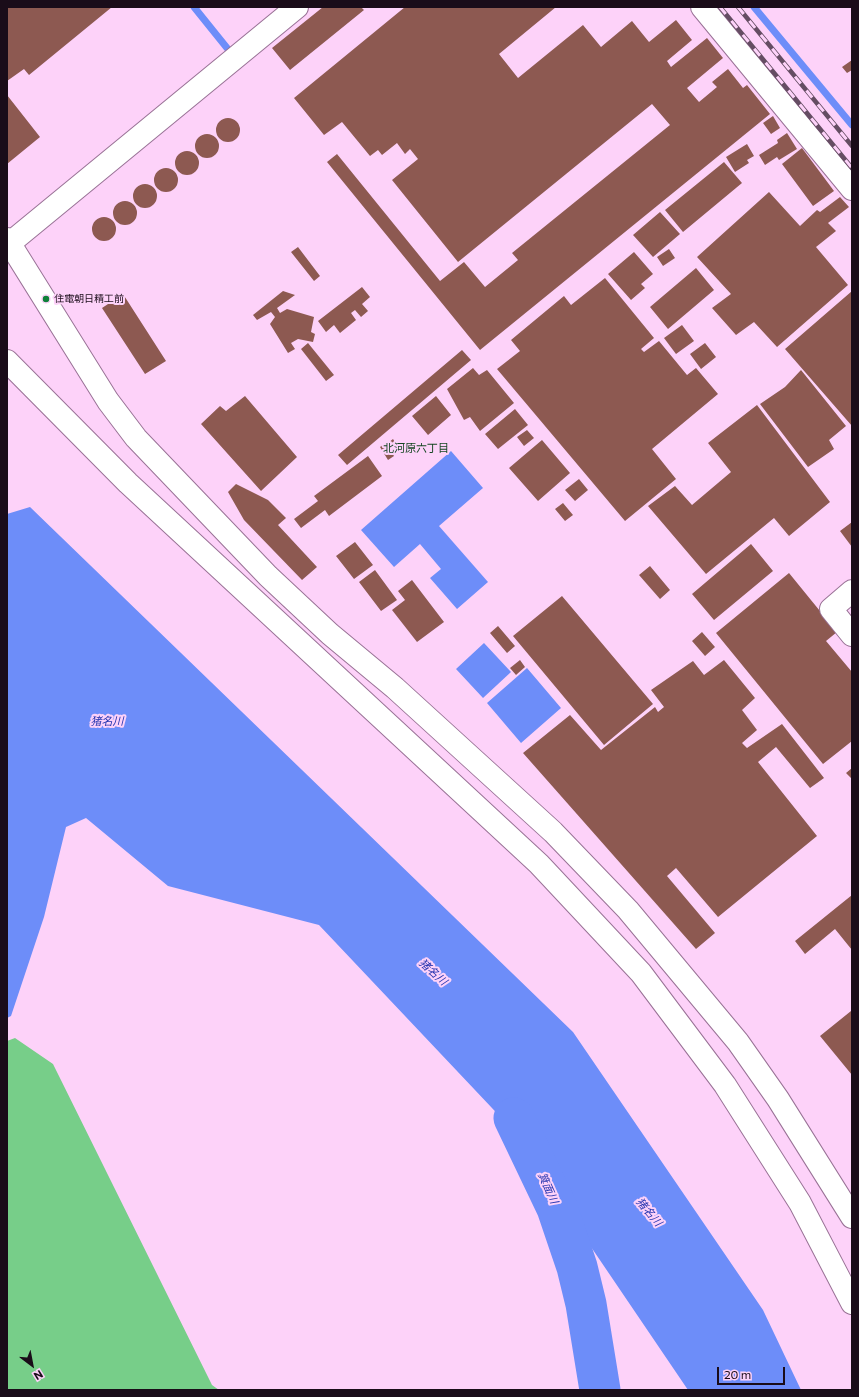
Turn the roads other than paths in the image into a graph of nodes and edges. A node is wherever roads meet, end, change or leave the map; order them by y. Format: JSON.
{"nodes":[{"id":1,"x":297,"y":7,"type":"edge"},
{"id":2,"x":702,"y":7,"type":"edge"},
{"id":3,"x":852,"y":189,"type":"edge"},
{"id":4,"x":9,"y":241,"type":"edge"},
{"id":5,"x":7,"y":361,"type":"edge"},
{"id":6,"x":852,"y":591,"type":"edge"},
{"id":7,"x":852,"y":635,"type":"edge"},
{"id":8,"x":851,"y":1215,"type":"edge"},
{"id":9,"x":852,"y":1303,"type":"edge"}],
"edges":[{"from":1,"to":4,"type":"street"},
{"from":2,"to":3,"type":"street"},
{"from":4,"to":8,"type":"street"},
{"from":5,"to":9,"type":"street"},
{"from":6,"to":7,"type":"street"}]}
